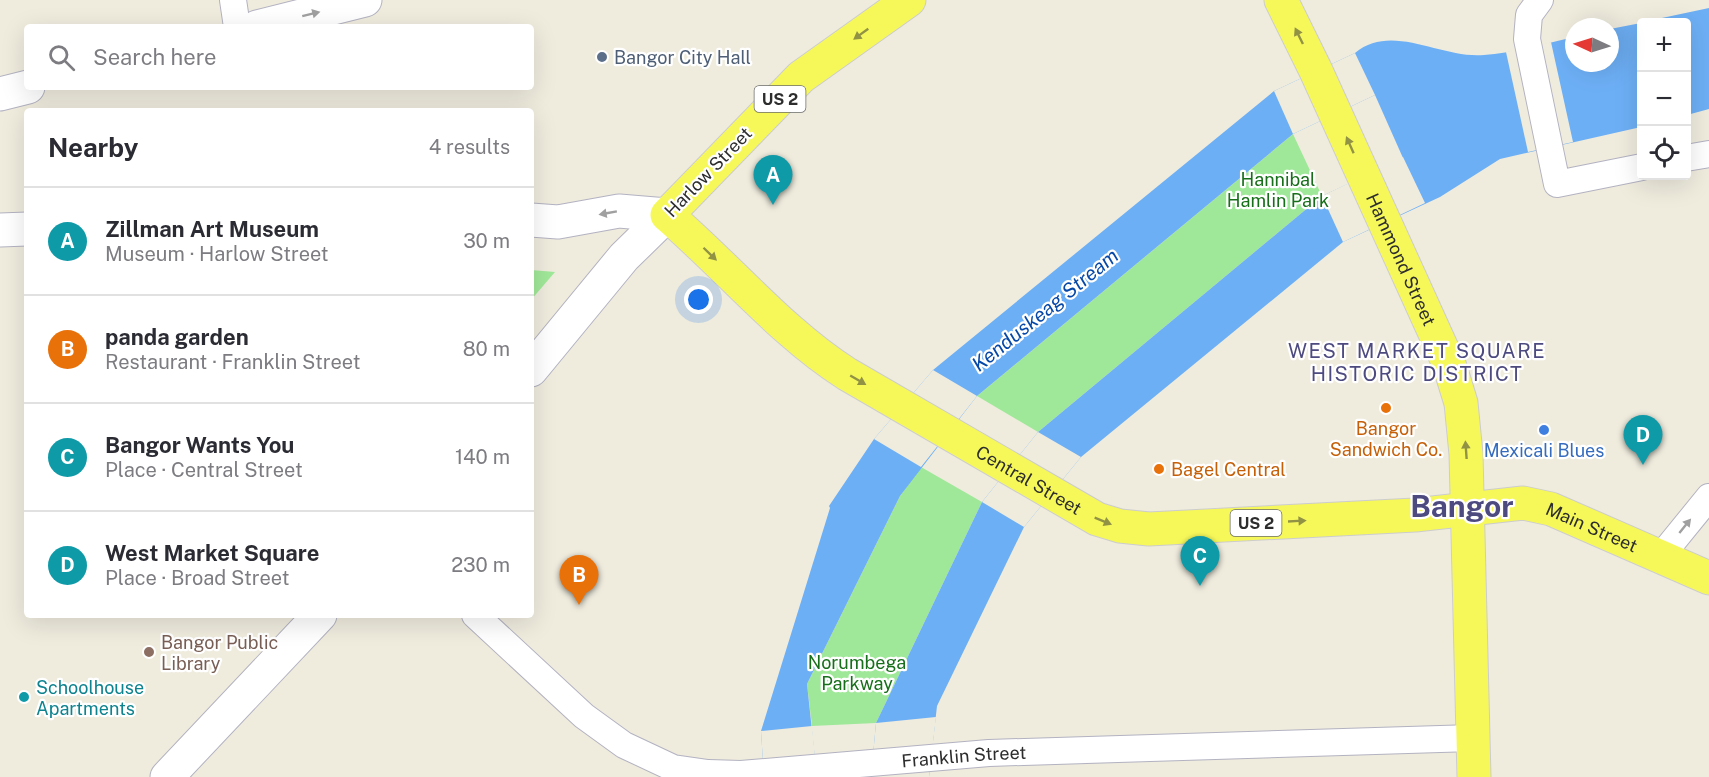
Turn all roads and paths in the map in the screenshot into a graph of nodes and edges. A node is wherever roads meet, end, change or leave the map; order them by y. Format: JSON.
{"nodes":[{"id":1,"x":233,"y":0,"type":"edge"},
{"id":2,"x":364,"y":0,"type":"edge"},
{"id":3,"x":909,"y":0,"type":"edge"},
{"id":4,"x":1281,"y":0,"type":"edge"},
{"id":5,"x":1540,"y":0,"type":"edge"},
{"id":6,"x":237,"y":24,"type":"edge"},
{"id":7,"x":269,"y":24,"type":"edge"},
{"id":8,"x":24,"y":88,"type":"edge"},
{"id":9,"x":0,"y":94,"type":"edge"},
{"id":10,"x":1709,"y":154,"type":"edge"},
{"id":11,"x":1691,"y":157,"type":"edge"},
{"id":12,"x":1637,"y":168,"type":"edge"},
{"id":13,"x":667,"y":215,"type":"junction"},
{"id":14,"x":534,"y":220,"type":"edge"},
{"id":15,"x":24,"y":229,"type":"edge"},
{"id":16,"x":0,"y":230,"type":"edge"},
{"id":17,"x":534,"y":366,"type":"edge"},
{"id":18,"x":1709,"y":497,"type":"edge"},
{"id":19,"x":1468,"y":508,"type":"junction"},
{"id":20,"x":1661,"y":556,"type":"junction"},
{"id":21,"x":1709,"y":578,"type":"edge"},
{"id":22,"x":317,"y":618,"type":"edge"},
{"id":23,"x":478,"y":618,"type":"edge"},
{"id":24,"x":1473,"y":738,"type":"junction"},
{"id":25,"x":167,"y":777,"type":"edge"},
{"id":26,"x":1474,"y":777,"type":"edge"}],
"edges":[{"from":1,"to":6,"type":"street"},
{"from":7,"to":2,"type":"street","one_way":true},
{"from":3,"to":13,"type":"main road","name":"Harlow Street","number":"US 2","one_way":true},
{"from":19,"to":4,"type":"main road","name":"Hammond Street","one_way":true},
{"from":5,"to":12,"type":"street"},
{"from":8,"to":9,"type":"street"},
{"from":10,"to":11,"type":"street"},
{"from":13,"to":14,"type":"street","one_way":true},
{"from":13,"to":17,"type":"street","name":"Harlow Street"},
{"from":13,"to":19,"type":"main road","name":"Central Street","number":"US 2","one_way":true},
{"from":15,"to":16,"type":"street"},
{"from":20,"to":18,"type":"street","one_way":true},
{"from":19,"to":20,"type":"main road","name":"Main Street"},
{"from":19,"to":24,"type":"main road","name":"Hammond Street"},
{"from":20,"to":21,"type":"main road","name":"Main Street"},
{"from":22,"to":25,"type":"street"},
{"from":23,"to":24,"type":"street","name":"Franklin Street"},
{"from":24,"to":26,"type":"main road","name":"Hammond Street"}]}
